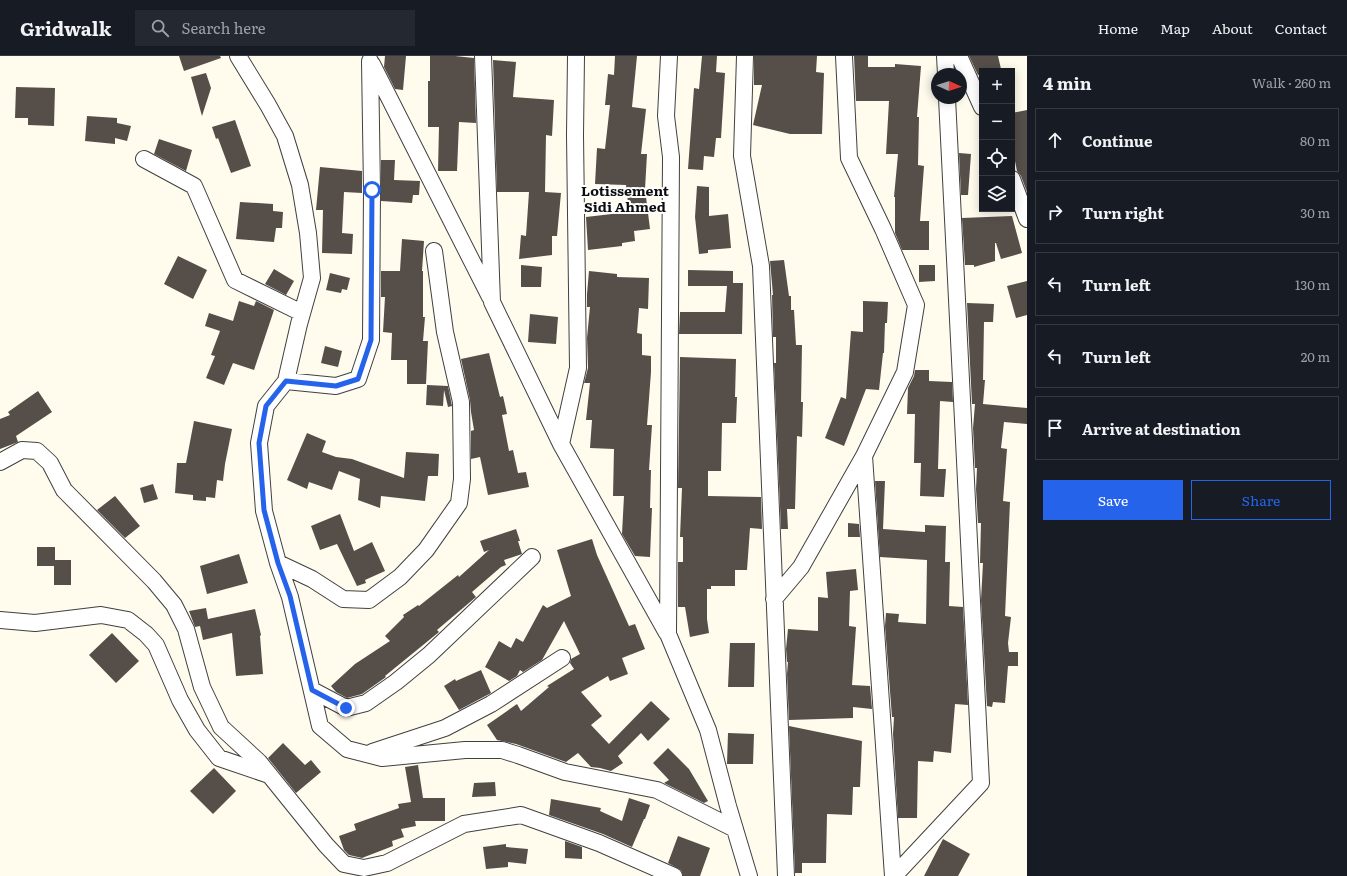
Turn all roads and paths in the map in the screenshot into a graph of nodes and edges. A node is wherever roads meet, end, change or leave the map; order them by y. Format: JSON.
{"nodes":[{"id":1,"x":238,"y":56,"type":"edge"},
{"id":2,"x":483,"y":56,"type":"edge"},
{"id":3,"x":576,"y":56,"type":"edge"},
{"id":4,"x":669,"y":56,"type":"edge"},
{"id":5,"x":745,"y":56,"type":"edge"},
{"id":6,"x":844,"y":56,"type":"edge"},
{"id":7,"x":945,"y":56,"type":"edge"},
{"id":8,"x":959,"y":56,"type":"edge"},
{"id":9,"x":371,"y":59,"type":"edge"},
{"id":10,"x":946,"y":68,"type":"edge"},
{"id":11,"x":947,"y":104,"type":"edge"},
{"id":12,"x":981,"y":104,"type":"edge"},
{"id":13,"x":144,"y":159,"type":"dead end"},
{"id":14,"x":1015,"y":187,"type":"edge"},
{"id":15,"x":1027,"y":219,"type":"edge"},
{"id":16,"x":434,"y":251,"type":"dead end"},
{"id":17,"x":492,"y":302,"type":"junction"},
{"id":18,"x":302,"y":313,"type":"junction"},
{"id":19,"x":286,"y":381,"type":"junction"},
{"id":20,"x":561,"y":444,"type":"junction"},
{"id":21,"x":864,"y":456,"type":"junction"},
{"id":22,"x":0,"y":462,"type":"edge"},
{"id":23,"x":532,"y":557,"type":"dead end"},
{"id":24,"x":278,"y":563,"type":"junction"},
{"id":25,"x":774,"y":599,"type":"junction"},
{"id":26,"x":0,"y":620,"type":"edge"},
{"id":27,"x":668,"y":634,"type":"junction"},
{"id":28,"x":562,"y":658,"type":"dead end"},
{"id":29,"x":312,"y":690,"type":"junction"},
{"id":30,"x":367,"y":754,"type":"junction"},
{"id":31,"x":269,"y":775,"type":"junction"},
{"id":32,"x":735,"y":829,"type":"junction"},
{"id":33,"x":746,"y":874,"type":"edge"},
{"id":34,"x":674,"y":876,"type":"edge"},
{"id":35,"x":786,"y":876,"type":"edge"},
{"id":36,"x":893,"y":876,"type":"edge"}],
"edges":[{"from":1,"to":18,"type":"street"},
{"from":2,"to":17,"type":"street"},
{"from":3,"to":20,"type":"street"},
{"from":4,"to":27,"type":"street"},
{"from":5,"to":25,"type":"street"},
{"from":6,"to":21,"type":"street"},
{"from":7,"to":10,"type":"street"},
{"from":8,"to":12,"type":"street"},
{"from":9,"to":17,"type":"street"},
{"from":9,"to":19,"type":"street"},
{"from":11,"to":36,"type":"street"},
{"from":13,"to":18,"type":"street"},
{"from":14,"to":15,"type":"street"},
{"from":16,"to":24,"type":"street"},
{"from":17,"to":20,"type":"street"},
{"from":18,"to":19,"type":"street"},
{"from":19,"to":24,"type":"street"},
{"from":20,"to":27,"type":"street"},
{"from":21,"to":25,"type":"street"},
{"from":21,"to":36,"type":"street"},
{"from":22,"to":31,"type":"street"},
{"from":23,"to":29,"type":"street"},
{"from":24,"to":29,"type":"street"},
{"from":25,"to":35,"type":"street"},
{"from":26,"to":31,"type":"street"},
{"from":27,"to":32,"type":"street"},
{"from":28,"to":30,"type":"street"},
{"from":29,"to":30,"type":"street"},
{"from":30,"to":32,"type":"street"},
{"from":31,"to":34,"type":"street"},
{"from":32,"to":33,"type":"street"}]}
